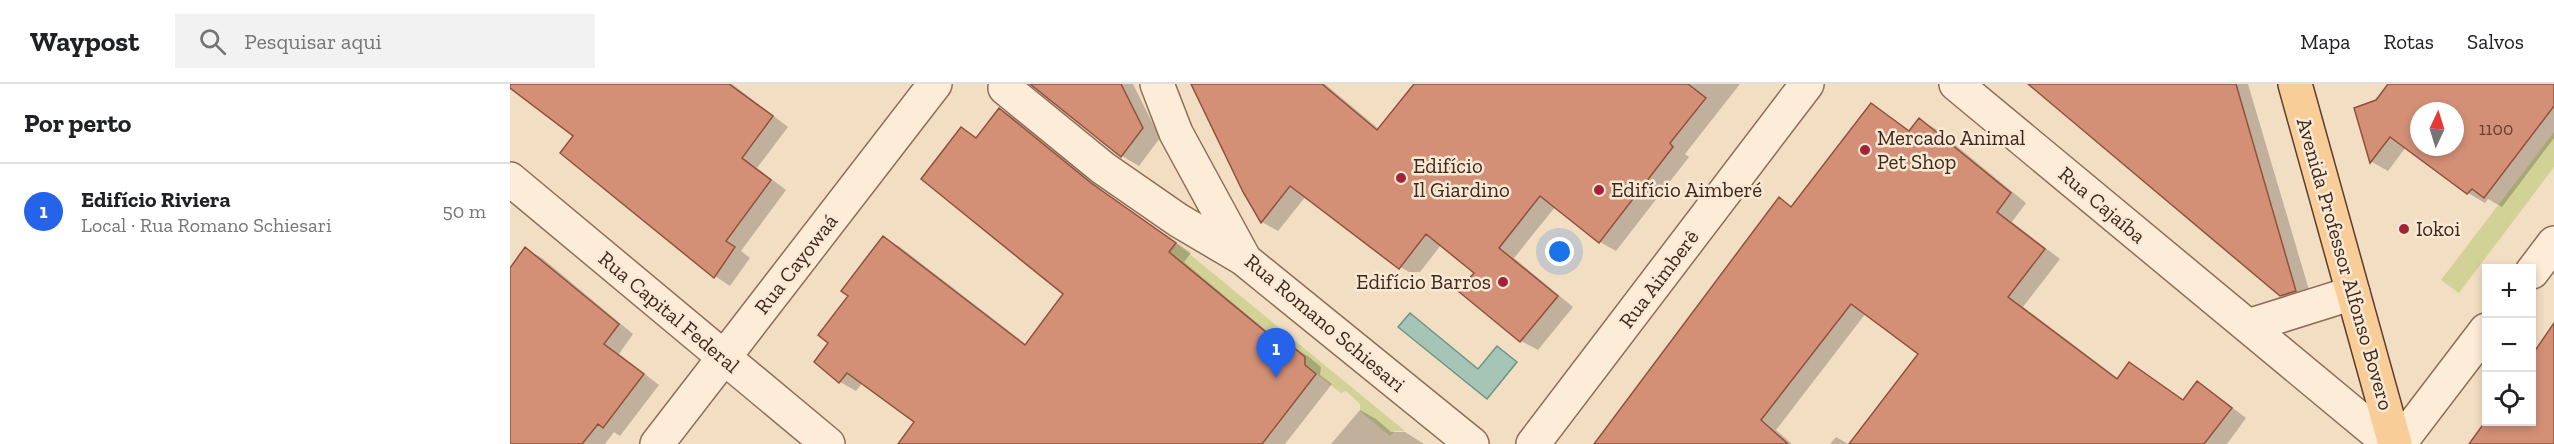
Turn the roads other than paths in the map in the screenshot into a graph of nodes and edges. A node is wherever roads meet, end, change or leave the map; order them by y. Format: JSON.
{"nodes":[{"id":1,"x":935,"y":84,"type":"edge"},
{"id":2,"x":1157,"y":84,"type":"edge"},
{"id":3,"x":1807,"y":84,"type":"edge"},
{"id":4,"x":1956,"y":84,"type":"edge"},
{"id":5,"x":2295,"y":84,"type":"edge"},
{"id":6,"x":1005,"y":88,"type":"dead end"},
{"id":7,"x":510,"y":179,"type":"edge"},
{"id":8,"x":2554,"y":243,"type":"edge"},
{"id":9,"x":1245,"y":260,"type":"junction"},
{"id":10,"x":2536,"y":267,"type":"edge"},
{"id":11,"x":2353,"y":293,"type":"junction"},
{"id":12,"x":2248,"y":326,"type":"junction"},
{"id":13,"x":2482,"y":336,"type":"edge"},
{"id":14,"x":723,"y":357,"type":"junction"},
{"id":15,"x":657,"y":444,"type":"edge"},
{"id":16,"x":828,"y":444,"type":"edge"},
{"id":17,"x":1472,"y":444,"type":"edge"},
{"id":18,"x":1533,"y":444,"type":"edge"},
{"id":19,"x":2392,"y":444,"type":"edge"},
{"id":20,"x":2399,"y":444,"type":"edge"}],
"edges":[{"from":1,"to":14,"type":"street","name":"Rua Cayowaá"},
{"from":2,"to":9,"type":"street","name":"Rua Romano Schiesari"},
{"from":3,"to":18,"type":"street","name":"Rua Aimberê"},
{"from":4,"to":12,"type":"street","name":"Rua Cajaíba"},
{"from":5,"to":11,"type":"main road","name":"Avenida Professor Alfonso Bovero"},
{"from":6,"to":9,"type":"street"},
{"from":7,"to":14,"type":"street","name":"Rua Capital Federal"},
{"from":8,"to":10,"type":"street"},
{"from":9,"to":17,"type":"street","name":"Rua Romano Schiesari"},
{"from":11,"to":12,"type":"street"},
{"from":11,"to":19,"type":"main road","name":"Avenida Professor Alfonso Bovero"},
{"from":12,"to":19,"type":"street","name":"Rua Cajaíba"},
{"from":13,"to":20,"type":"street"},
{"from":14,"to":15,"type":"street","name":"Rua Cayowaá"},
{"from":14,"to":16,"type":"street","name":"Rua Capital Federal"}]}
